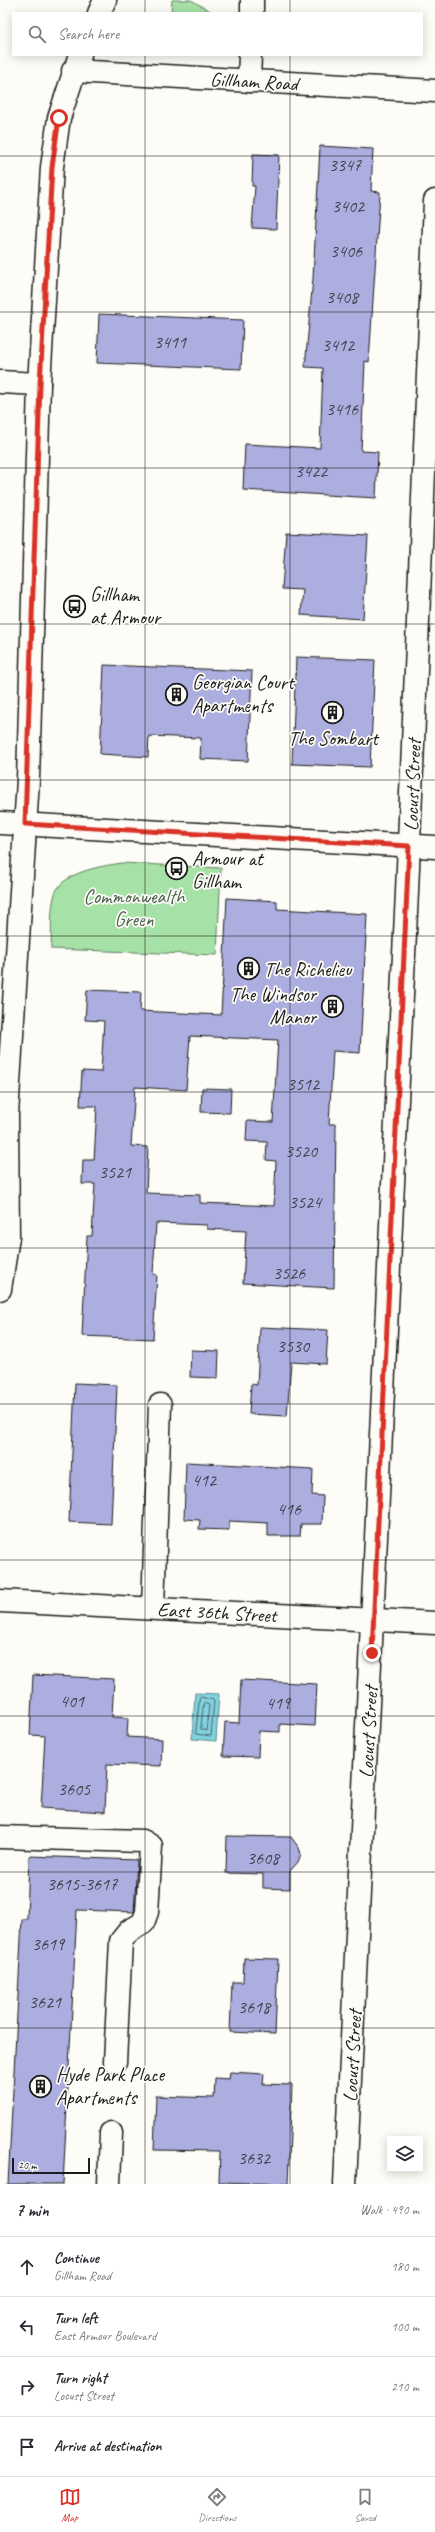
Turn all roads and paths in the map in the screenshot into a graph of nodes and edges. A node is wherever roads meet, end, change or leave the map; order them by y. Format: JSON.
{"nodes":[{"id":1,"x":105,"y":0,"type":"edge"},
{"id":2,"x":252,"y":0,"type":"edge"},
{"id":3,"x":99,"y":12,"type":"edge"},
{"id":4,"x":252,"y":12,"type":"edge"},
{"id":5,"x":250,"y":56,"type":"edge"},
{"id":6,"x":77,"y":63,"type":"edge"},
{"id":7,"x":249,"y":81,"type":"junction"},
{"id":8,"x":435,"y":91,"type":"edge"},
{"id":9,"x":435,"y":201,"type":"edge"},
{"id":10,"x":0,"y":382,"type":"edge"},
{"id":11,"x":40,"y":384,"type":"junction"},
{"id":12,"x":0,"y":823,"type":"edge"},
{"id":13,"x":25,"y":824,"type":"junction"},
{"id":14,"x":409,"y":846,"type":"junction"},
{"id":15,"x":435,"y":847,"type":"edge"},
{"id":16,"x":7,"y":1115,"type":"junction"},
{"id":17,"x":0,"y":1153,"type":"edge"},
{"id":18,"x":0,"y":1289,"type":"edge"},
{"id":19,"x":160,"y":1405,"type":"dead end"},
{"id":20,"x":0,"y":1600,"type":"edge"},
{"id":21,"x":153,"y":1608,"type":"junction"},
{"id":22,"x":373,"y":1620,"type":"junction"},
{"id":23,"x":435,"y":1623,"type":"edge"},
{"id":24,"x":0,"y":1837,"type":"edge"},
{"id":25,"x":115,"y":2062,"type":"dead end"},
{"id":26,"x":111,"y":2133,"type":"dead end"},
{"id":27,"x":109,"y":2184,"type":"edge"},
{"id":28,"x":345,"y":2184,"type":"edge"}],
"edges":[{"from":1,"to":3,"type":"street"},
{"from":2,"to":4,"type":"street"},
{"from":5,"to":7,"type":"street"},
{"from":6,"to":7,"type":"street","name":"Gillham Road"},
{"from":6,"to":11,"type":"street","name":"Gillham Road"},
{"from":7,"to":8,"type":"street","name":"Gillham Road"},
{"from":9,"to":14,"type":"street","name":"Locust Street"},
{"from":10,"to":11,"type":"street"},
{"from":11,"to":13,"type":"street","name":"Gillham Road"},
{"from":12,"to":13,"type":"street"},
{"from":13,"to":14,"type":"street"},
{"from":13,"to":16,"type":"street","name":"Gillham Road"},
{"from":14,"to":15,"type":"street"},
{"from":14,"to":22,"type":"street","name":"Locust Street"},
{"from":16,"to":17,"type":"street","name":"Gillham Road"},
{"from":16,"to":18,"type":"street","name":"Gillham Road"},
{"from":19,"to":21,"type":"street"},
{"from":20,"to":21,"type":"street","name":"East 36th Street"},
{"from":21,"to":22,"type":"street","name":"East 36th Street"},
{"from":22,"to":23,"type":"street","name":"East 36th Street"},
{"from":22,"to":28,"type":"street","name":"Locust Street"},
{"from":24,"to":25,"type":"street"},
{"from":26,"to":27,"type":"street"}]}
